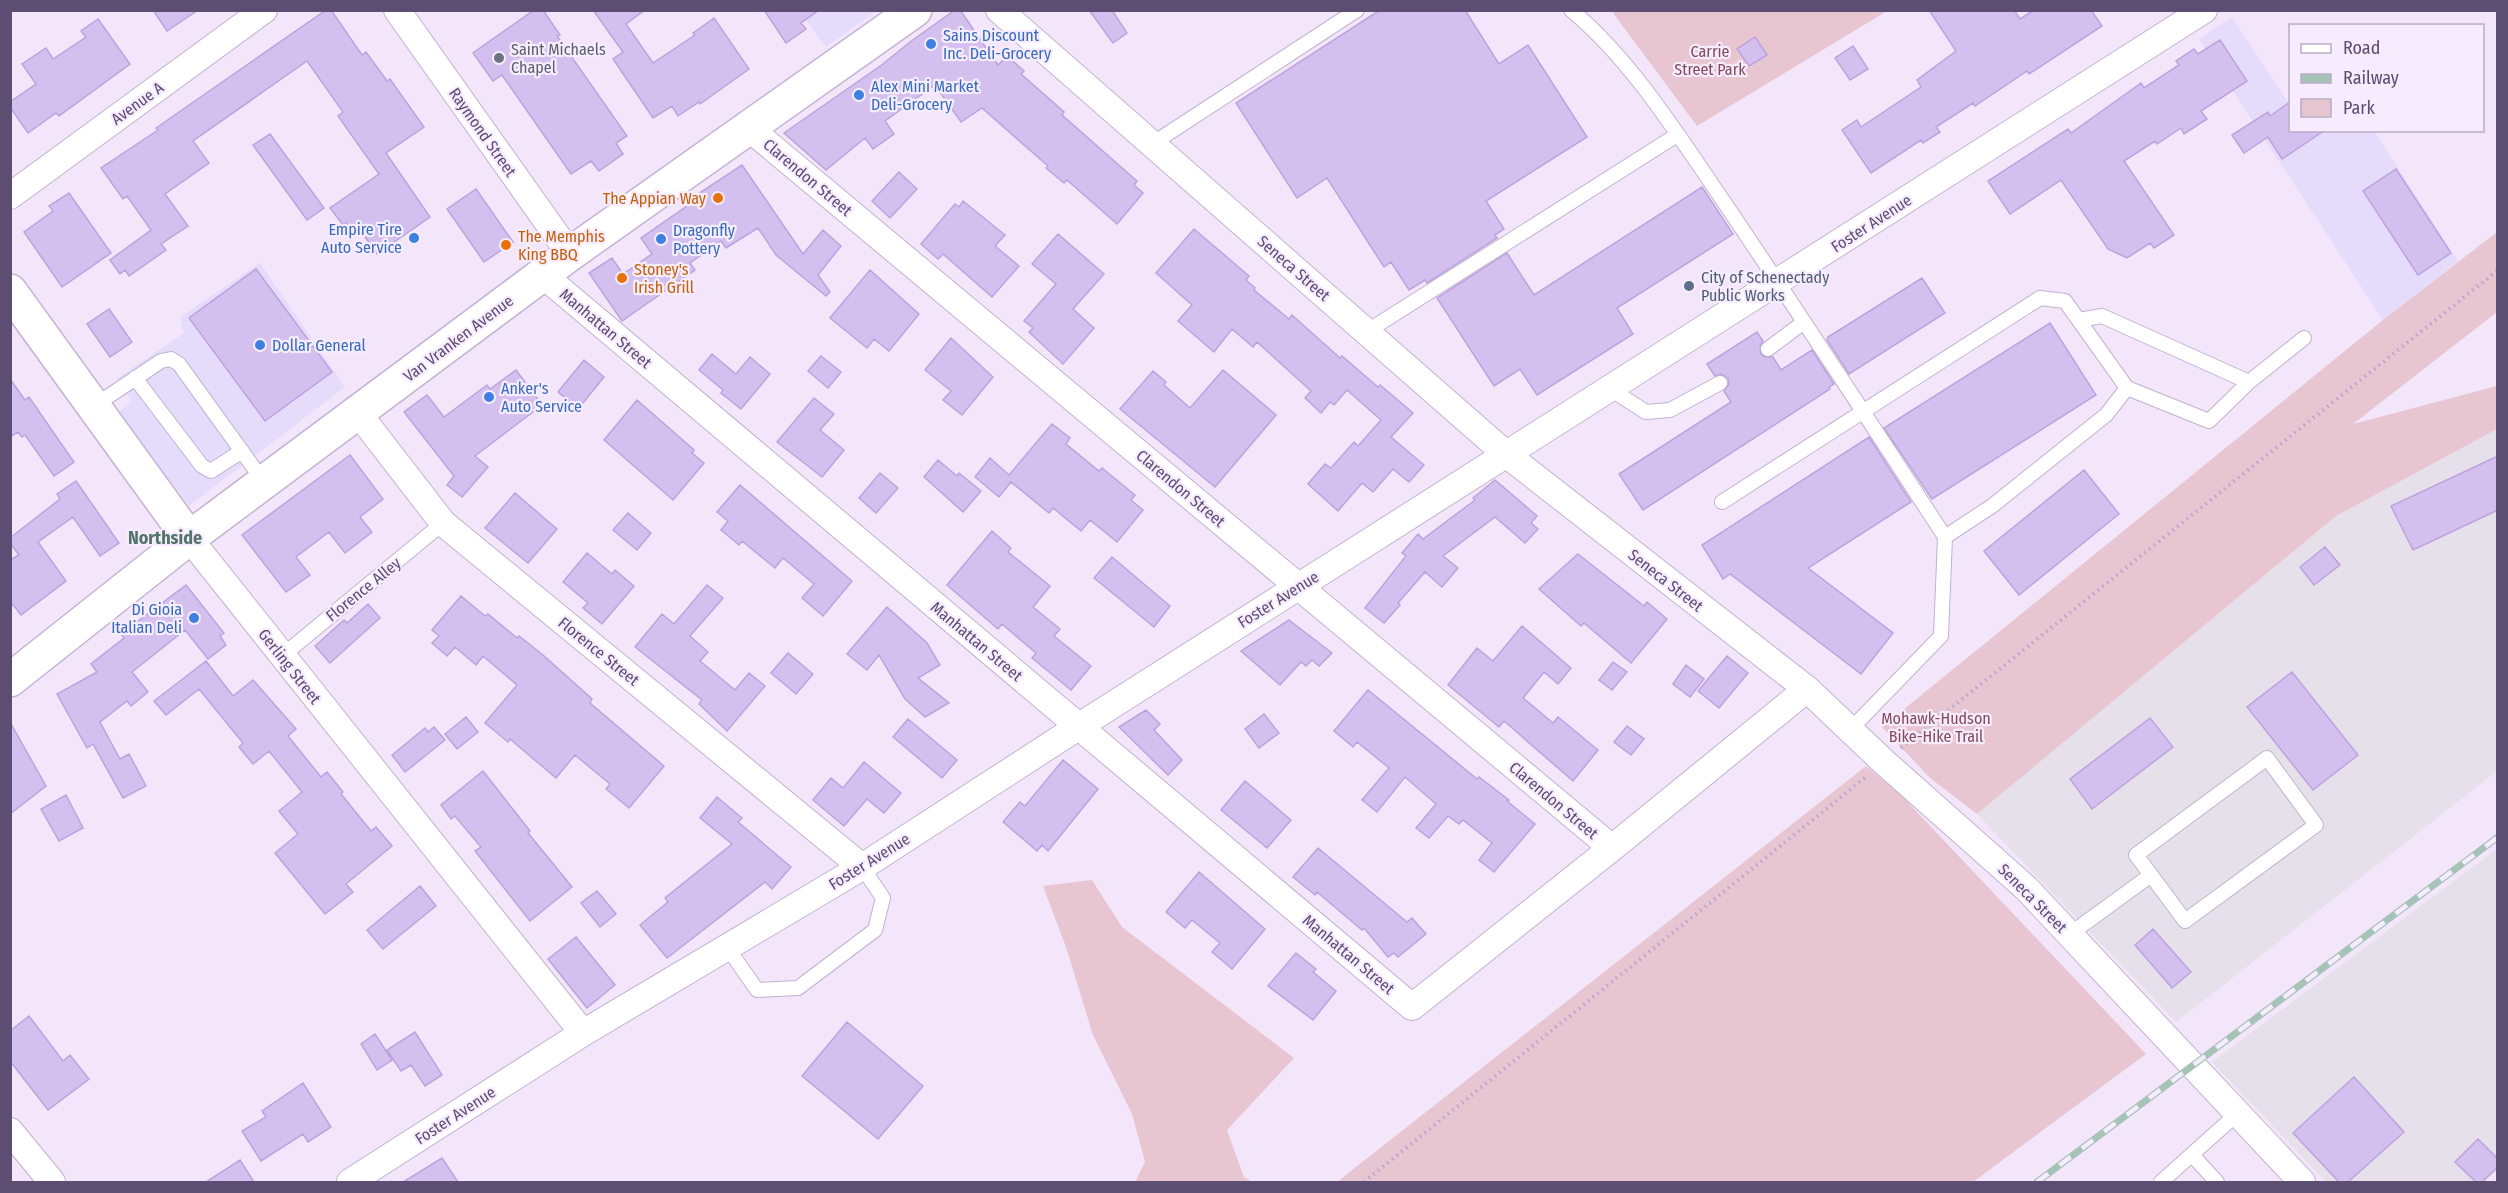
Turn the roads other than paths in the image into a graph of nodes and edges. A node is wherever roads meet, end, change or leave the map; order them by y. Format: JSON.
{"nodes":[{"id":1,"x":264,"y":10,"type":"edge"},
{"id":2,"x":397,"y":10,"type":"edge"},
{"id":3,"x":915,"y":10,"type":"edge"},
{"id":4,"x":999,"y":10,"type":"edge"},
{"id":5,"x":1357,"y":10,"type":"edge"},
{"id":6,"x":1570,"y":10,"type":"edge"},
{"id":7,"x":2204,"y":10,"type":"edge"},
{"id":8,"x":750,"y":129,"type":"junction"},
{"id":9,"x":1677,"y":135,"type":"junction"},
{"id":10,"x":1152,"y":144,"type":"junction"},
{"id":11,"x":10,"y":196,"type":"edge"},
{"id":12,"x":570,"y":254,"type":"junction"},
{"id":13,"x":543,"y":275,"type":"junction"},
{"id":14,"x":1778,"y":282,"type":"junction"},
{"id":15,"x":10,"y":291,"type":"edge"},
{"id":16,"x":2079,"y":320,"type":"junction"},
{"id":17,"x":1804,"y":322,"type":"junction"},
{"id":18,"x":1366,"y":332,"type":"junction"},
{"id":19,"x":2304,"y":338,"type":"dead end"},
{"id":20,"x":1768,"y":349,"type":"dead end"},
{"id":21,"x":135,"y":378,"type":"junction"},
{"id":22,"x":2249,"y":382,"type":"junction"},
{"id":23,"x":1720,"y":383,"type":"dead end"},
{"id":24,"x":2127,"y":388,"type":"junction"},
{"id":25,"x":1610,"y":389,"type":"junction"},
{"id":26,"x":94,"y":406,"type":"junction"},
{"id":27,"x":358,"y":413,"type":"junction"},
{"id":28,"x":1864,"y":413,"type":"junction"},
{"id":29,"x":242,"y":451,"type":"junction"},
{"id":30,"x":1507,"y":455,"type":"junction"},
{"id":31,"x":264,"y":483,"type":"junction"},
{"id":32,"x":1722,"y":502,"type":"dead end"},
{"id":33,"x":443,"y":523,"type":"junction"},
{"id":34,"x":1945,"y":537,"type":"junction"},
{"id":35,"x":189,"y":538,"type":"junction"},
{"id":36,"x":1298,"y":587,"type":"junction"},
{"id":37,"x":282,"y":656,"type":"junction"},
{"id":38,"x":10,"y":680,"type":"edge"},
{"id":39,"x":1806,"y":689,"type":"junction"},
{"id":40,"x":1078,"y":727,"type":"junction"},
{"id":41,"x":1850,"y":730,"type":"junction"},
{"id":42,"x":1612,"y":848,"type":"junction"},
{"id":43,"x":862,"y":867,"type":"junction"},
{"id":44,"x":2151,"y":875,"type":"junction"},
{"id":45,"x":2070,"y":934,"type":"junction"},
{"id":46,"x":727,"y":947,"type":"junction"},
{"id":47,"x":583,"y":1033,"type":"junction"},
{"id":48,"x":2238,"y":1113,"type":"junction"},
{"id":49,"x":10,"y":1131,"type":"edge"},
{"id":50,"x":2192,"y":1155,"type":"junction"},
{"id":51,"x":52,"y":1182,"type":"edge"},
{"id":52,"x":350,"y":1182,"type":"edge"},
{"id":53,"x":2161,"y":1182,"type":"edge"},
{"id":54,"x":2217,"y":1182,"type":"edge"},
{"id":55,"x":2302,"y":1182,"type":"edge"}],
"edges":[{"from":1,"to":11,"type":"street","name":"Avenue A"},
{"from":2,"to":12,"type":"street","name":"Raymond Street"},
{"from":3,"to":8,"type":"street","name":"Van Vranken Avenue"},
{"from":4,"to":10,"type":"street","name":"Seneca Street"},
{"from":5,"to":10,"type":"lane"},
{"from":6,"to":9,"type":"lane"},
{"from":7,"to":14,"type":"street","name":"Foster Avenue"},
{"from":8,"to":12,"type":"street","name":"Van Vranken Avenue"},
{"from":8,"to":36,"type":"street","name":"Clarendon Street"},
{"from":9,"to":14,"type":"lane"},
{"from":9,"to":18,"type":"lane"},
{"from":10,"to":18,"type":"street","name":"Seneca Street"},
{"from":12,"to":13,"type":"street","name":"Van Vranken Avenue"},
{"from":13,"to":27,"type":"street","name":"Van Vranken Avenue"},
{"from":13,"to":40,"type":"street","name":"Manhattan Street"},
{"from":14,"to":17,"type":"lane"},
{"from":14,"to":25,"type":"street","name":"Foster Avenue"},
{"from":15,"to":26,"type":"street","name":"Gerling Street"},
{"from":16,"to":22,"type":"lane"},
{"from":16,"to":24,"type":"lane"},
{"from":16,"to":28,"type":"lane"},
{"from":17,"to":20,"type":"lane"},
{"from":17,"to":28,"type":"lane"},
{"from":18,"to":30,"type":"street","name":"Seneca Street"},
{"from":19,"to":22,"type":"lane"},
{"from":21,"to":26,"type":"lane"},
{"from":21,"to":29,"type":"lane"},
{"from":21,"to":29,"type":"lane"},
{"from":22,"to":24,"type":"lane"},
{"from":23,"to":25,"type":"lane"},
{"from":24,"to":34,"type":"lane"},
{"from":25,"to":30,"type":"street","name":"Foster Avenue"},
{"from":26,"to":35,"type":"street","name":"Gerling Street"},
{"from":27,"to":31,"type":"street","name":"Van Vranken Avenue"},
{"from":27,"to":33,"type":"street","name":"Florence Street"},
{"from":28,"to":32,"type":"lane"},
{"from":28,"to":34,"type":"lane"},
{"from":29,"to":31,"type":"lane"},
{"from":30,"to":36,"type":"street","name":"Foster Avenue"},
{"from":30,"to":39,"type":"street","name":"Seneca Street"},
{"from":31,"to":35,"type":"street","name":"Van Vranken Avenue"},
{"from":33,"to":37,"type":"lane","name":"Florence Alley"},
{"from":33,"to":43,"type":"street","name":"Florence Street"},
{"from":34,"to":41,"type":"lane"},
{"from":35,"to":37,"type":"street","name":"Gerling Street"},
{"from":35,"to":38,"type":"street","name":"Van Vranken Avenue"},
{"from":36,"to":40,"type":"street","name":"Foster Avenue"},
{"from":36,"to":42,"type":"street","name":"Clarendon Street"},
{"from":37,"to":47,"type":"street","name":"Gerling Street"},
{"from":39,"to":41,"type":"street","name":"Seneca Street"},
{"from":39,"to":42,"type":"street"},
{"from":40,"to":42,"type":"street","name":"Manhattan Street"},
{"from":40,"to":43,"type":"street","name":"Foster Avenue"},
{"from":41,"to":45,"type":"street","name":"Seneca Street"},
{"from":43,"to":46,"type":"street","name":"Foster Avenue"},
{"from":43,"to":46,"type":"lane"},
{"from":44,"to":44,"type":"lane"},
{"from":44,"to":45,"type":"lane"},
{"from":45,"to":48,"type":"street","name":"Seneca Street"},
{"from":46,"to":47,"type":"street","name":"Foster Avenue"},
{"from":47,"to":52,"type":"street","name":"Foster Avenue"},
{"from":48,"to":50,"type":"lane"},
{"from":48,"to":55,"type":"street","name":"Seneca Street"},
{"from":49,"to":51,"type":"street"},
{"from":50,"to":53,"type":"lane"},
{"from":50,"to":54,"type":"lane"}]}
